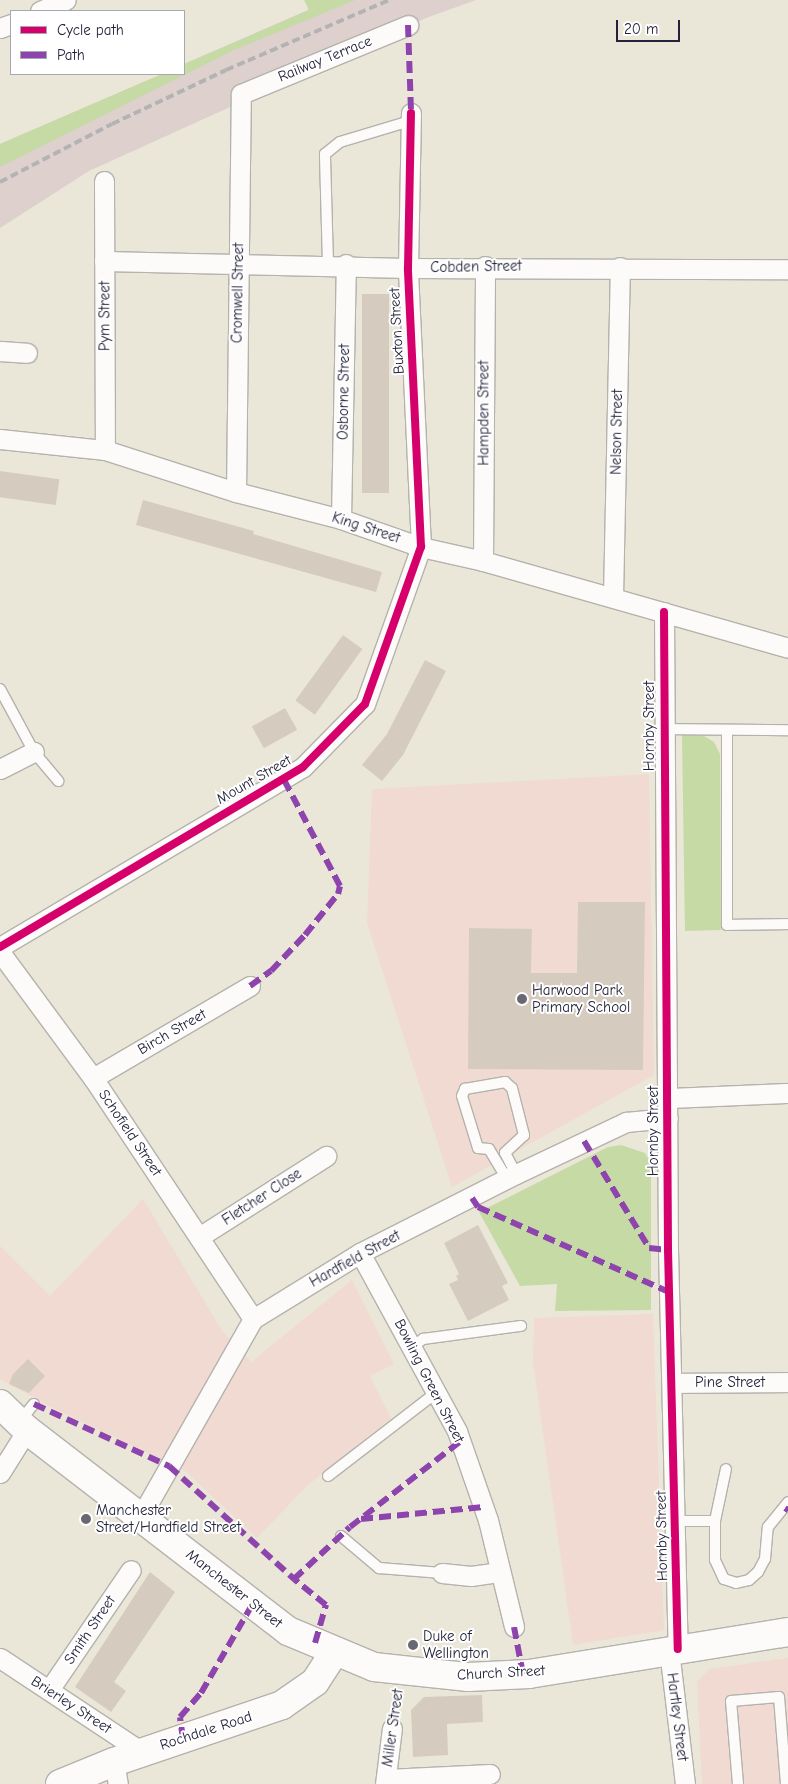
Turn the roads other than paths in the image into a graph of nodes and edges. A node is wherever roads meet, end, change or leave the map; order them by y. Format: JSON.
{"nodes":[{"id":1,"x":66,"y":0,"type":"edge"},
{"id":2,"x":42,"y":10,"type":"edge"},
{"id":3,"x":408,"y":25,"type":"dead end"},
{"id":4,"x":240,"y":94,"type":"joint"},
{"id":5,"x":410,"y":117,"type":"joint"},
{"id":6,"x":104,"y":181,"type":"dead end"},
{"id":7,"x":104,"y":261,"type":"junction"},
{"id":8,"x":238,"y":263,"type":"junction"},
{"id":9,"x":337,"y":264,"type":"junction"},
{"id":10,"x":485,"y":266,"type":"junction"},
{"id":11,"x":620,"y":267,"type":"junction"},
{"id":12,"x":408,"y":268,"type":"junction"},
{"id":13,"x":788,"y":269,"type":"edge"},
{"id":14,"x":0,"y":351,"type":"edge"},
{"id":15,"x":27,"y":353,"type":"dead end"},
{"id":16,"x":0,"y":439,"type":"edge"},
{"id":17,"x":105,"y":450,"type":"junction"},
{"id":18,"x":236,"y":492,"type":"junction"},
{"id":19,"x":342,"y":519,"type":"junction"},
{"id":20,"x":421,"y":547,"type":"junction"},
{"id":21,"x":484,"y":560,"type":"junction"},
{"id":22,"x":613,"y":597,"type":"junction"},
{"id":23,"x":664,"y":612,"type":"junction"},
{"id":24,"x":788,"y":648,"type":"edge"},
{"id":25,"x":0,"y":689,"type":"edge"},
{"id":26,"x":663,"y":730,"type":"junction"},
{"id":27,"x":788,"y":730,"type":"edge"},
{"id":28,"x":727,"y":731,"type":"junction"},
{"id":29,"x":34,"y":752,"type":"junction"},
{"id":30,"x":0,"y":769,"type":"edge"},
{"id":31,"x":58,"y":781,"type":"dead end"},
{"id":32,"x":788,"y":924,"type":"edge"},
{"id":33,"x":0,"y":947,"type":"edge"},
{"id":34,"x":0,"y":952,"type":"edge"},
{"id":35,"x":250,"y":986,"type":"dead end"},
{"id":36,"x":93,"y":1078,"type":"junction"},
{"id":37,"x":788,"y":1093,"type":"edge"},
{"id":38,"x":668,"y":1098,"type":"junction"},
{"id":39,"x":668,"y":1118,"type":"junction"},
{"id":40,"x":326,"y":1156,"type":"dead end"},
{"id":41,"x":511,"y":1176,"type":"junction"},
{"id":42,"x":199,"y":1237,"type":"junction"},
{"id":43,"x":360,"y":1253,"type":"junction"},
{"id":44,"x":253,"y":1319,"type":"junction"},
{"id":45,"x":521,"y":1326,"type":"dead end"},
{"id":46,"x":412,"y":1347,"type":"junction"},
{"id":47,"x":788,"y":1382,"type":"edge"},
{"id":48,"x":672,"y":1383,"type":"junction"},
{"id":49,"x":437,"y":1392,"type":"junction"},
{"id":50,"x":20,"y":1415,"type":"edge"},
{"id":51,"x":726,"y":1469,"type":"dead end"},
{"id":52,"x":0,"y":1473,"type":"edge"},
{"id":53,"x":328,"y":1476,"type":"dead end"},
{"id":54,"x":788,"y":1502,"type":"edge"},
{"id":55,"x":141,"y":1516,"type":"junction"},
{"id":56,"x":676,"y":1521,"type":"junction"},
{"id":57,"x":715,"y":1521,"type":"junction"},
{"id":58,"x":341,"y":1536,"type":"dead end"},
{"id":59,"x":131,"y":1570,"type":"dead end"},
{"id":60,"x":500,"y":1572,"type":"junction"},
{"id":61,"x":442,"y":1573,"type":"joint"},
{"id":62,"x":514,"y":1627,"type":"dead end"},
{"id":63,"x":788,"y":1632,"type":"edge"},
{"id":64,"x":674,"y":1649,"type":"junction"},
{"id":65,"x":334,"y":1653,"type":"junction"},
{"id":66,"x":0,"y":1658,"type":"edge"},
{"id":67,"x":49,"y":1690,"type":"junction"},
{"id":68,"x":392,"y":1728,"type":"dead end"},
{"id":69,"x":142,"y":1752,"type":"junction"},
{"id":70,"x":116,"y":1773,"type":"edge"},
{"id":71,"x":490,"y":1774,"type":"dead end"},
{"id":72,"x":386,"y":1782,"type":"edge"},
{"id":73,"x":60,"y":1784,"type":"edge"},
{"id":74,"x":683,"y":1784,"type":"edge"},
{"id":75,"x":738,"y":1784,"type":"edge"},
{"id":76,"x":786,"y":1784,"type":"edge"}],
"edges":[{"from":1,"to":2,"type":"street"},
{"from":3,"to":4,"type":"street","name":"Railway Terrace"},
{"from":4,"to":8,"type":"street","name":"Cromwell Street"},
{"from":5,"to":9,"type":"lane"},
{"from":5,"to":12,"type":"street","name":"Buxton Street"},
{"from":6,"to":7,"type":"street","name":"Pym Street"},
{"from":7,"to":8,"type":"street","name":"Cobden Street"},
{"from":7,"to":17,"type":"street","name":"Pym Street"},
{"from":8,"to":9,"type":"street","name":"Cobden Street"},
{"from":8,"to":18,"type":"street","name":"Cromwell Street"},
{"from":9,"to":12,"type":"street","name":"Cobden Street"},
{"from":9,"to":19,"type":"street","name":"Osborne Street"},
{"from":10,"to":11,"type":"street","name":"Cobden Street"},
{"from":10,"to":12,"type":"street","name":"Cobden Street"},
{"from":10,"to":21,"type":"street","name":"Hampden Street"},
{"from":11,"to":13,"type":"street","name":"Cobden Street"},
{"from":11,"to":22,"type":"street","name":"Nelson Street"},
{"from":12,"to":20,"type":"street","name":"Buxton Street"},
{"from":14,"to":15,"type":"street"},
{"from":16,"to":17,"type":"street","name":"King Street"},
{"from":17,"to":18,"type":"street","name":"King Street"},
{"from":18,"to":19,"type":"street","name":"King Street"},
{"from":19,"to":20,"type":"street","name":"King Street"},
{"from":20,"to":21,"type":"street","name":"King Street"},
{"from":20,"to":33,"type":"street","name":"Mount Street"},
{"from":21,"to":22,"type":"street","name":"King Street"},
{"from":22,"to":23,"type":"street","name":"King Street"},
{"from":23,"to":24,"type":"street","name":"King Street"},
{"from":23,"to":26,"type":"street","name":"Hornby Street"},
{"from":25,"to":29,"type":"lane"},
{"from":26,"to":28,"type":"lane"},
{"from":26,"to":38,"type":"street","name":"Hornby Street"},
{"from":27,"to":28,"type":"lane"},
{"from":28,"to":32,"type":"lane"},
{"from":29,"to":30,"type":"street"},
{"from":29,"to":31,"type":"lane"},
{"from":34,"to":36,"type":"street","name":"Schofield Street"},
{"from":35,"to":36,"type":"street","name":"Birch Street"},
{"from":36,"to":42,"type":"street","name":"Schofield Street"},
{"from":37,"to":38,"type":"street"},
{"from":38,"to":39,"type":"street","name":"Hornby Street"},
{"from":39,"to":41,"type":"street","name":"Hardfield Street"},
{"from":39,"to":48,"type":"street","name":"Hornby Street"},
{"from":40,"to":42,"type":"street","name":"Fletcher Close"},
{"from":41,"to":41,"type":"lane"},
{"from":41,"to":43,"type":"street","name":"Hardfield Street"},
{"from":42,"to":44,"type":"street","name":"Schofield Street"},
{"from":43,"to":44,"type":"street","name":"Hardfield Street"},
{"from":43,"to":46,"type":"street","name":"Bowling Green Street"},
{"from":44,"to":55,"type":"street","name":"Hardfield Street"},
{"from":45,"to":46,"type":"lane"},
{"from":46,"to":49,"type":"street","name":"Bowling Green Street"},
{"from":47,"to":48,"type":"street","name":"Pine Street"},
{"from":48,"to":56,"type":"street","name":"Hornby Street"},
{"from":49,"to":53,"type":"lane"},
{"from":49,"to":60,"type":"street","name":"Bowling Green Street"},
{"from":50,"to":52,"type":"street"},
{"from":50,"to":55,"type":"main road","name":"Manchester Street"},
{"from":51,"to":57,"type":"lane"},
{"from":54,"to":57,"type":"lane"},
{"from":55,"to":65,"type":"main road","name":"Manchester Street"},
{"from":56,"to":57,"type":"lane"},
{"from":56,"to":64,"type":"street","name":"Hornby Street"},
{"from":58,"to":61,"type":"lane"},
{"from":59,"to":67,"type":"street","name":"Smith Street"},
{"from":60,"to":61,"type":"street"},
{"from":60,"to":62,"type":"street","name":"Bowling Green Street"},
{"from":63,"to":64,"type":"main road","name":"Church Street"},
{"from":64,"to":65,"type":"main road","name":"Church Street"},
{"from":64,"to":74,"type":"street","name":"Hartley Street"},
{"from":65,"to":69,"type":"main road","name":"Rochdale Road"},
{"from":66,"to":67,"type":"street","name":"Brierley Street"},
{"from":67,"to":69,"type":"street","name":"Brierley Street"},
{"from":68,"to":72,"type":"street","name":"Miller Street"},
{"from":69,"to":70,"type":"main road","name":"Rochdale Road"},
{"from":70,"to":73,"type":"main road","name":"Rochdale Road"},
{"from":71,"to":72,"type":"street"},
{"from":75,"to":76,"type":"lane"}]}
